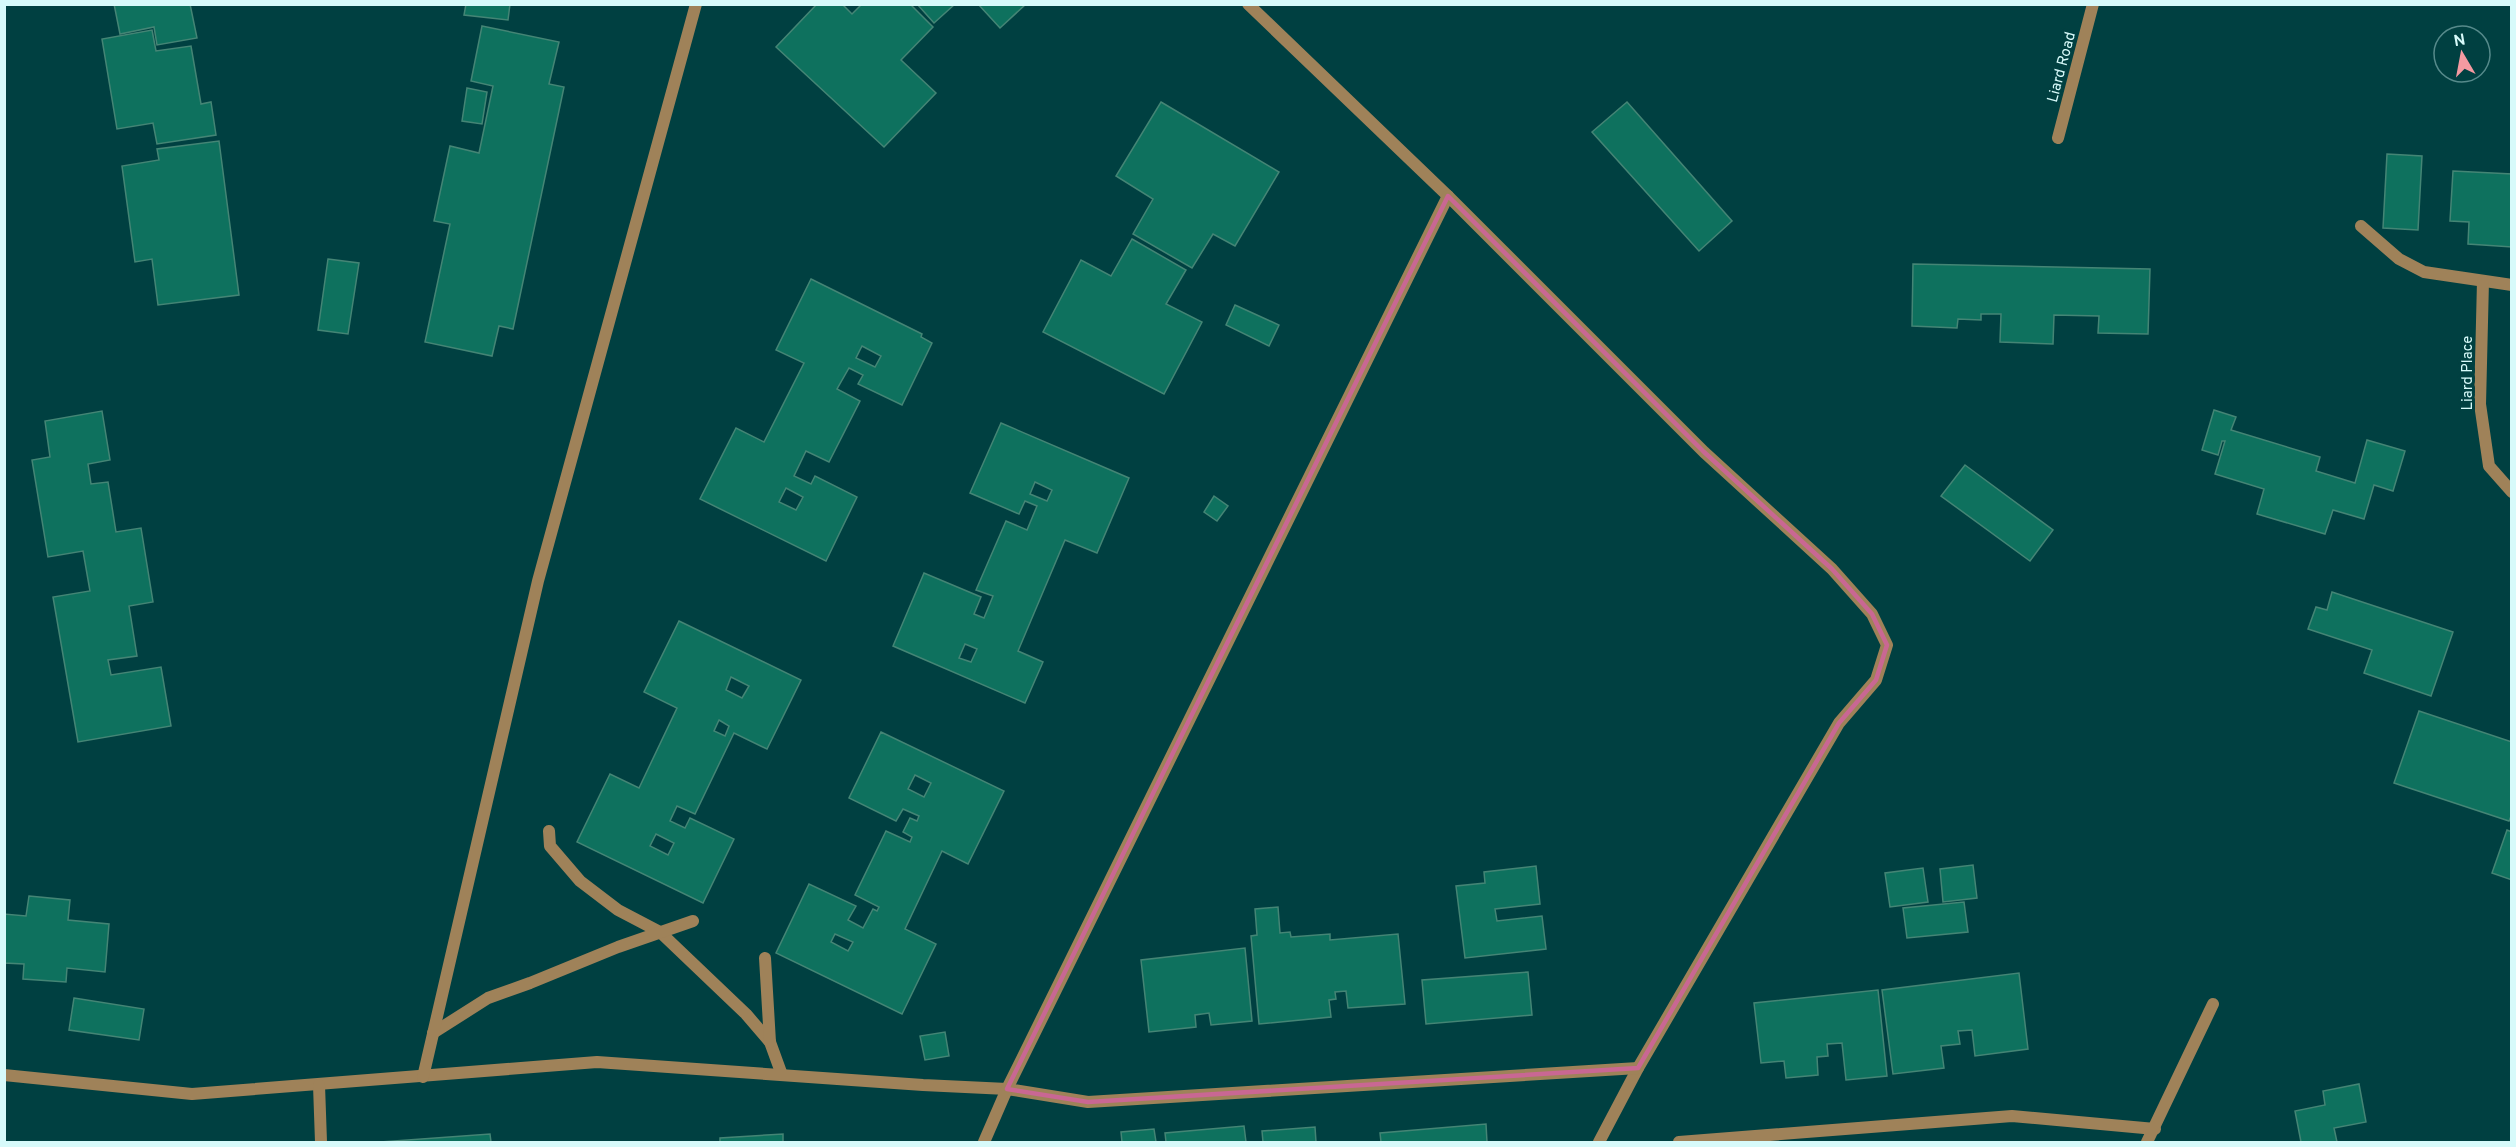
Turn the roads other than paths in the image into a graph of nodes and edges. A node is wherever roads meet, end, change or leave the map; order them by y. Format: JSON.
{"nodes":[{"id":1,"x":696,"y":4,"type":"edge"},
{"id":2,"x":1248,"y":4,"type":"edge"},
{"id":3,"x":2094,"y":4,"type":"edge"},
{"id":4,"x":2058,"y":138,"type":"dead end"},
{"id":5,"x":1448,"y":196,"type":"junction"},
{"id":6,"x":2361,"y":226,"type":"dead end"},
{"id":7,"x":2483,"y":281,"type":"junction"},
{"id":8,"x":2511,"y":285,"type":"edge"},
{"id":9,"x":2511,"y":492,"type":"edge"},
{"id":10,"x":549,"y":831,"type":"dead end"},
{"id":11,"x":693,"y":921,"type":"dead end"},
{"id":12,"x":660,"y":932,"type":"junction"},
{"id":13,"x":765,"y":958,"type":"dead end"},
{"id":14,"x":2213,"y":1004,"type":"dead end"},
{"id":15,"x":433,"y":1033,"type":"junction"},
{"id":16,"x":770,"y":1042,"type":"junction"},
{"id":17,"x":1638,"y":1068,"type":"junction"},
{"id":18,"x":4,"y":1075,"type":"edge"},
{"id":19,"x":782,"y":1075,"type":"junction"},
{"id":20,"x":423,"y":1077,"type":"junction"},
{"id":21,"x":319,"y":1085,"type":"junction"},
{"id":22,"x":1007,"y":1089,"type":"junction"},
{"id":23,"x":2155,"y":1129,"type":"junction"},
{"id":24,"x":321,"y":1143,"type":"edge"},
{"id":25,"x":984,"y":1143,"type":"edge"},
{"id":26,"x":1599,"y":1143,"type":"edge"},
{"id":27,"x":1679,"y":1143,"type":"edge"},
{"id":28,"x":2148,"y":1143,"type":"edge"}],
"edges":[{"from":1,"to":15,"type":"street"},
{"from":2,"to":5,"type":"street"},
{"from":3,"to":4,"type":"street","name":"Liard Road"},
{"from":5,"to":17,"type":"street"},
{"from":5,"to":22,"type":"street"},
{"from":6,"to":7,"type":"street"},
{"from":7,"to":8,"type":"street"},
{"from":7,"to":9,"type":"street","name":"Liard Place"},
{"from":10,"to":12,"type":"street"},
{"from":11,"to":12,"type":"street"},
{"from":12,"to":15,"type":"street"},
{"from":12,"to":16,"type":"street"},
{"from":13,"to":16,"type":"street"},
{"from":14,"to":23,"type":"street"},
{"from":15,"to":20,"type":"street"},
{"from":16,"to":19,"type":"street"},
{"from":17,"to":22,"type":"street"},
{"from":17,"to":26,"type":"street"},
{"from":18,"to":21,"type":"street"},
{"from":19,"to":20,"type":"street"},
{"from":19,"to":22,"type":"street"},
{"from":20,"to":21,"type":"street"},
{"from":21,"to":24,"type":"street"},
{"from":22,"to":25,"type":"street"},
{"from":23,"to":27,"type":"street"},
{"from":23,"to":28,"type":"street"}]}
